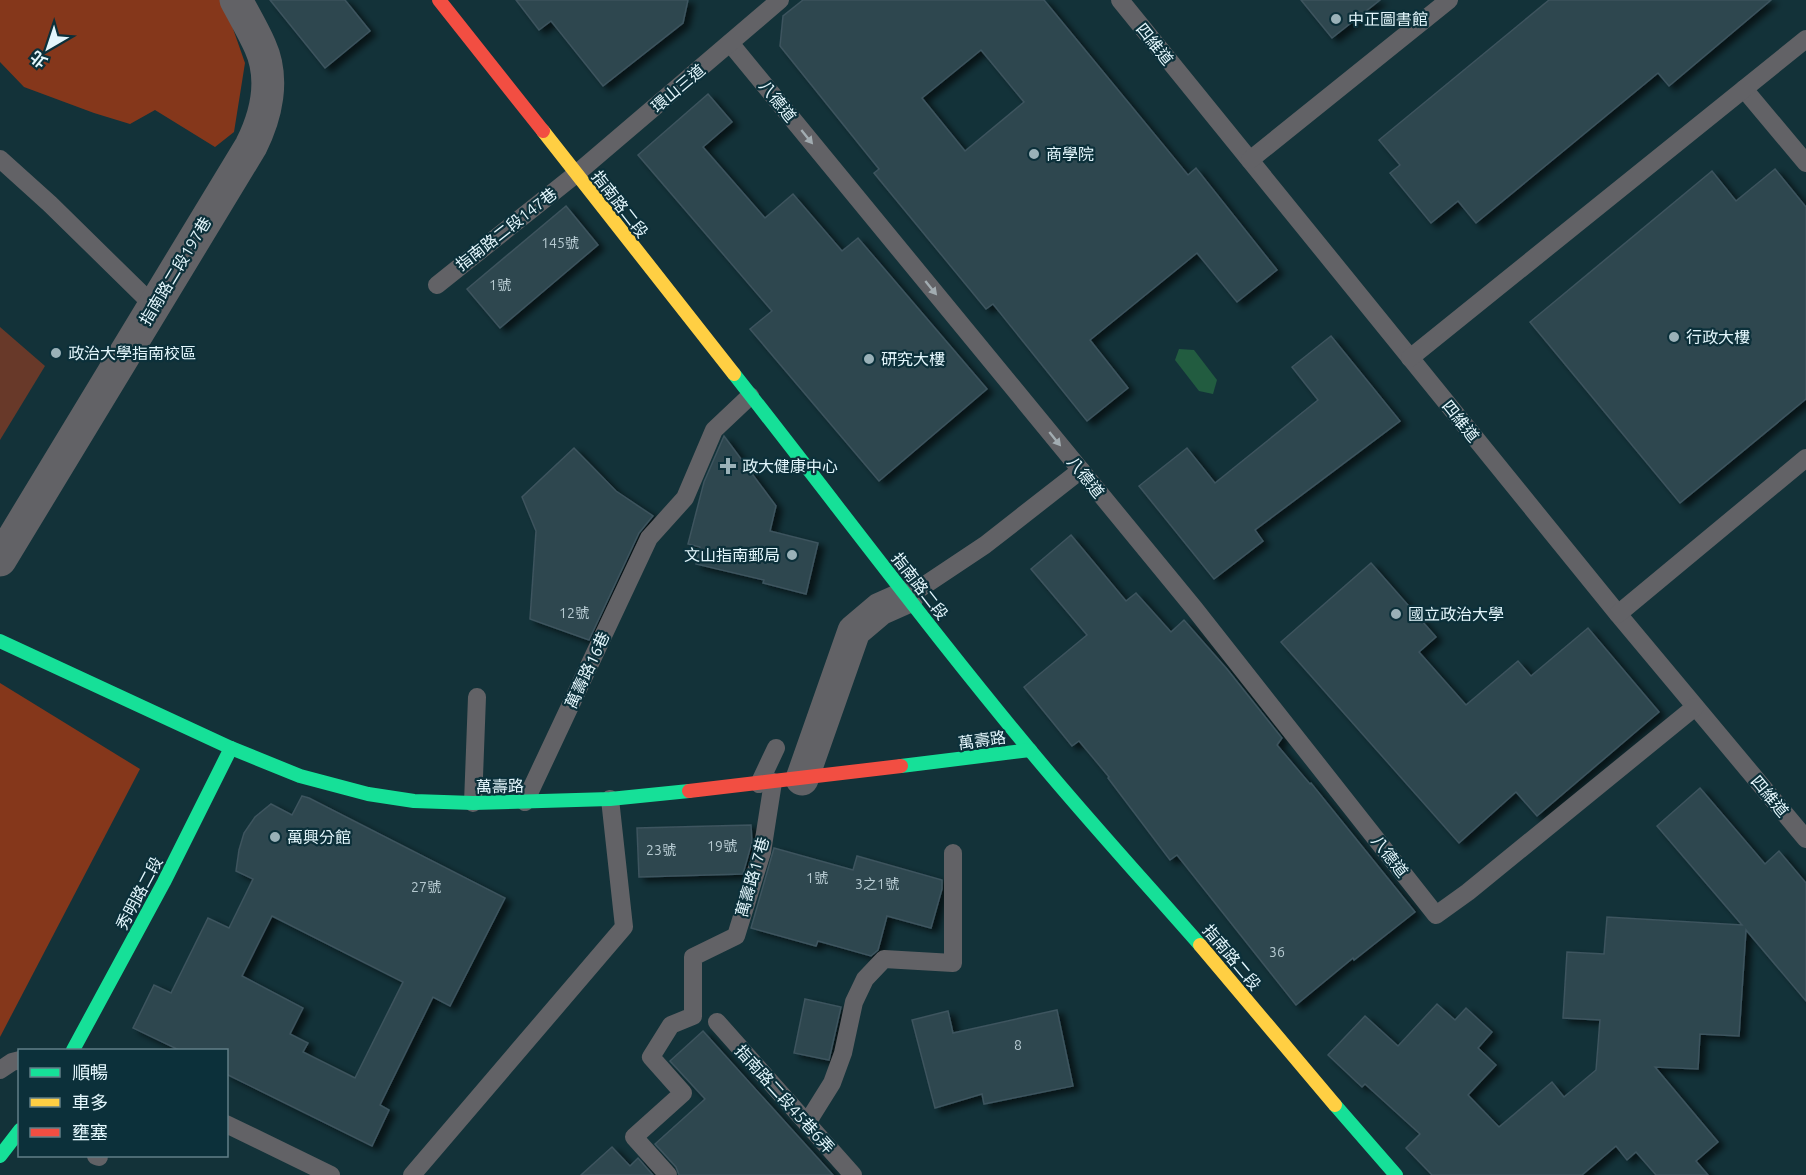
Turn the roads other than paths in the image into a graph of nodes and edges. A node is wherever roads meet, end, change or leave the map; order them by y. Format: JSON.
{"nodes":[{"id":1,"x":236,"y":0,"type":"edge"},
{"id":2,"x":439,"y":0,"type":"edge"},
{"id":3,"x":780,"y":0,"type":"edge"},
{"id":4,"x":1120,"y":0,"type":"edge"},
{"id":5,"x":1449,"y":0,"type":"edge"},
{"id":6,"x":1806,"y":39,"type":"edge"},
{"id":7,"x":730,"y":44,"type":"junction"},
{"id":8,"x":1744,"y":89,"type":"junction"},
{"id":9,"x":0,"y":159,"type":"edge"},
{"id":10,"x":1250,"y":160,"type":"junction"},
{"id":11,"x":1806,"y":163,"type":"edge"},
{"id":12,"x":576,"y":174,"type":"junction"},
{"id":13,"x":437,"y":285,"type":"dead end"},
{"id":14,"x":154,"y":306,"type":"junction"},
{"id":15,"x":1410,"y":358,"type":"junction"},
{"id":16,"x":750,"y":396,"type":"junction"},
{"id":17,"x":1806,"y":458,"type":"edge"},
{"id":18,"x":1080,"y":470,"type":"junction"},
{"id":19,"x":0,"y":560,"type":"edge"},
{"id":20,"x":907,"y":597,"type":"junction"},
{"id":21,"x":1618,"y":614,"type":"junction"},
{"id":22,"x":0,"y":641,"type":"edge"},
{"id":23,"x":477,"y":697,"type":"dead end"},
{"id":24,"x":1695,"y":707,"type":"junction"},
{"id":25,"x":231,"y":748,"type":"junction"},
{"id":26,"x":776,"y":748,"type":"dead end"},
{"id":27,"x":1030,"y":750,"type":"junction"},
{"id":28,"x":778,"y":782,"type":"junction"},
{"id":29,"x":610,"y":799,"type":"junction"},
{"id":30,"x":525,"y":802,"type":"junction"},
{"id":31,"x":473,"y":803,"type":"junction"},
{"id":32,"x":1806,"y":839,"type":"edge"},
{"id":33,"x":953,"y":853,"type":"dead end"},
{"id":34,"x":717,"y":1022,"type":"dead end"},
{"id":35,"x":74,"y":1049,"type":"edge"},
{"id":36,"x":18,"y":1060,"type":"edge"},
{"id":37,"x":0,"y":1070,"type":"edge"},
{"id":38,"x":807,"y":1123,"type":"junction"},
{"id":39,"x":228,"y":1125,"type":"edge"},
{"id":40,"x":18,"y":1133,"type":"edge"},
{"id":41,"x":0,"y":1156,"type":"edge"},
{"id":42,"x":331,"y":1175,"type":"edge"},
{"id":43,"x":412,"y":1175,"type":"edge"},
{"id":44,"x":668,"y":1175,"type":"edge"},
{"id":45,"x":853,"y":1175,"type":"edge"},
{"id":46,"x":1396,"y":1175,"type":"edge"}],
"edges":[{"from":1,"to":14,"type":"street","name":"指南路二段197巷"},
{"from":2,"to":12,"type":"street","name":"指南路二段"},
{"from":3,"to":7,"type":"lane","name":"環山三道"},
{"from":4,"to":10,"type":"lane","name":"四維道"},
{"from":5,"to":10,"type":"lane"},
{"from":6,"to":8,"type":"lane"},
{"from":7,"to":12,"type":"lane","name":"環山三道"},
{"from":7,"to":18,"type":"lane","name":"八德道","one_way":true},
{"from":8,"to":11,"type":"lane"},
{"from":8,"to":15,"type":"lane"},
{"from":9,"to":14,"type":"lane"},
{"from":10,"to":15,"type":"lane","name":"四維道"},
{"from":12,"to":13,"type":"lane","name":"指南路二段147巷"},
{"from":12,"to":16,"type":"street","name":"指南路二段"},
{"from":14,"to":19,"type":"street","name":"指南路二段197巷"},
{"from":15,"to":21,"type":"lane","name":"四維道"},
{"from":16,"to":20,"type":"street","name":"指南路二段"},
{"from":16,"to":30,"type":"lane","name":"萬壽路16巷"},
{"from":17,"to":21,"type":"lane"},
{"from":18,"to":20,"type":"lane"},
{"from":18,"to":24,"type":"lane","name":"八德道"},
{"from":20,"to":27,"type":"street","name":"指南路二段"},
{"from":20,"to":28,"type":"street"},
{"from":21,"to":24,"type":"lane","name":"四維道"},
{"from":22,"to":25,"type":"street","name":"萬壽路"},
{"from":23,"to":31,"type":"lane"},
{"from":24,"to":32,"type":"lane","name":"四維道"},
{"from":25,"to":31,"type":"street","name":"萬壽路"},
{"from":25,"to":35,"type":"street","name":"秀明路二段"},
{"from":26,"to":28,"type":"lane"},
{"from":27,"to":28,"type":"street","name":"萬壽路"},
{"from":27,"to":46,"type":"street","name":"指南路二段"},
{"from":28,"to":29,"type":"street","name":"萬壽路"},
{"from":28,"to":44,"type":"lane","name":"萬壽路17巷"},
{"from":29,"to":30,"type":"street","name":"萬壽路"},
{"from":29,"to":43,"type":"lane"},
{"from":30,"to":31,"type":"street","name":"萬壽路"},
{"from":33,"to":38,"type":"lane"},
{"from":34,"to":38,"type":"lane","name":"指南路二段45巷6弄"},
{"from":36,"to":37,"type":"lane"},
{"from":38,"to":45,"type":"lane","name":"指南路二段45巷6弄"},
{"from":39,"to":42,"type":"lane"},
{"from":40,"to":41,"type":"street"}]}
